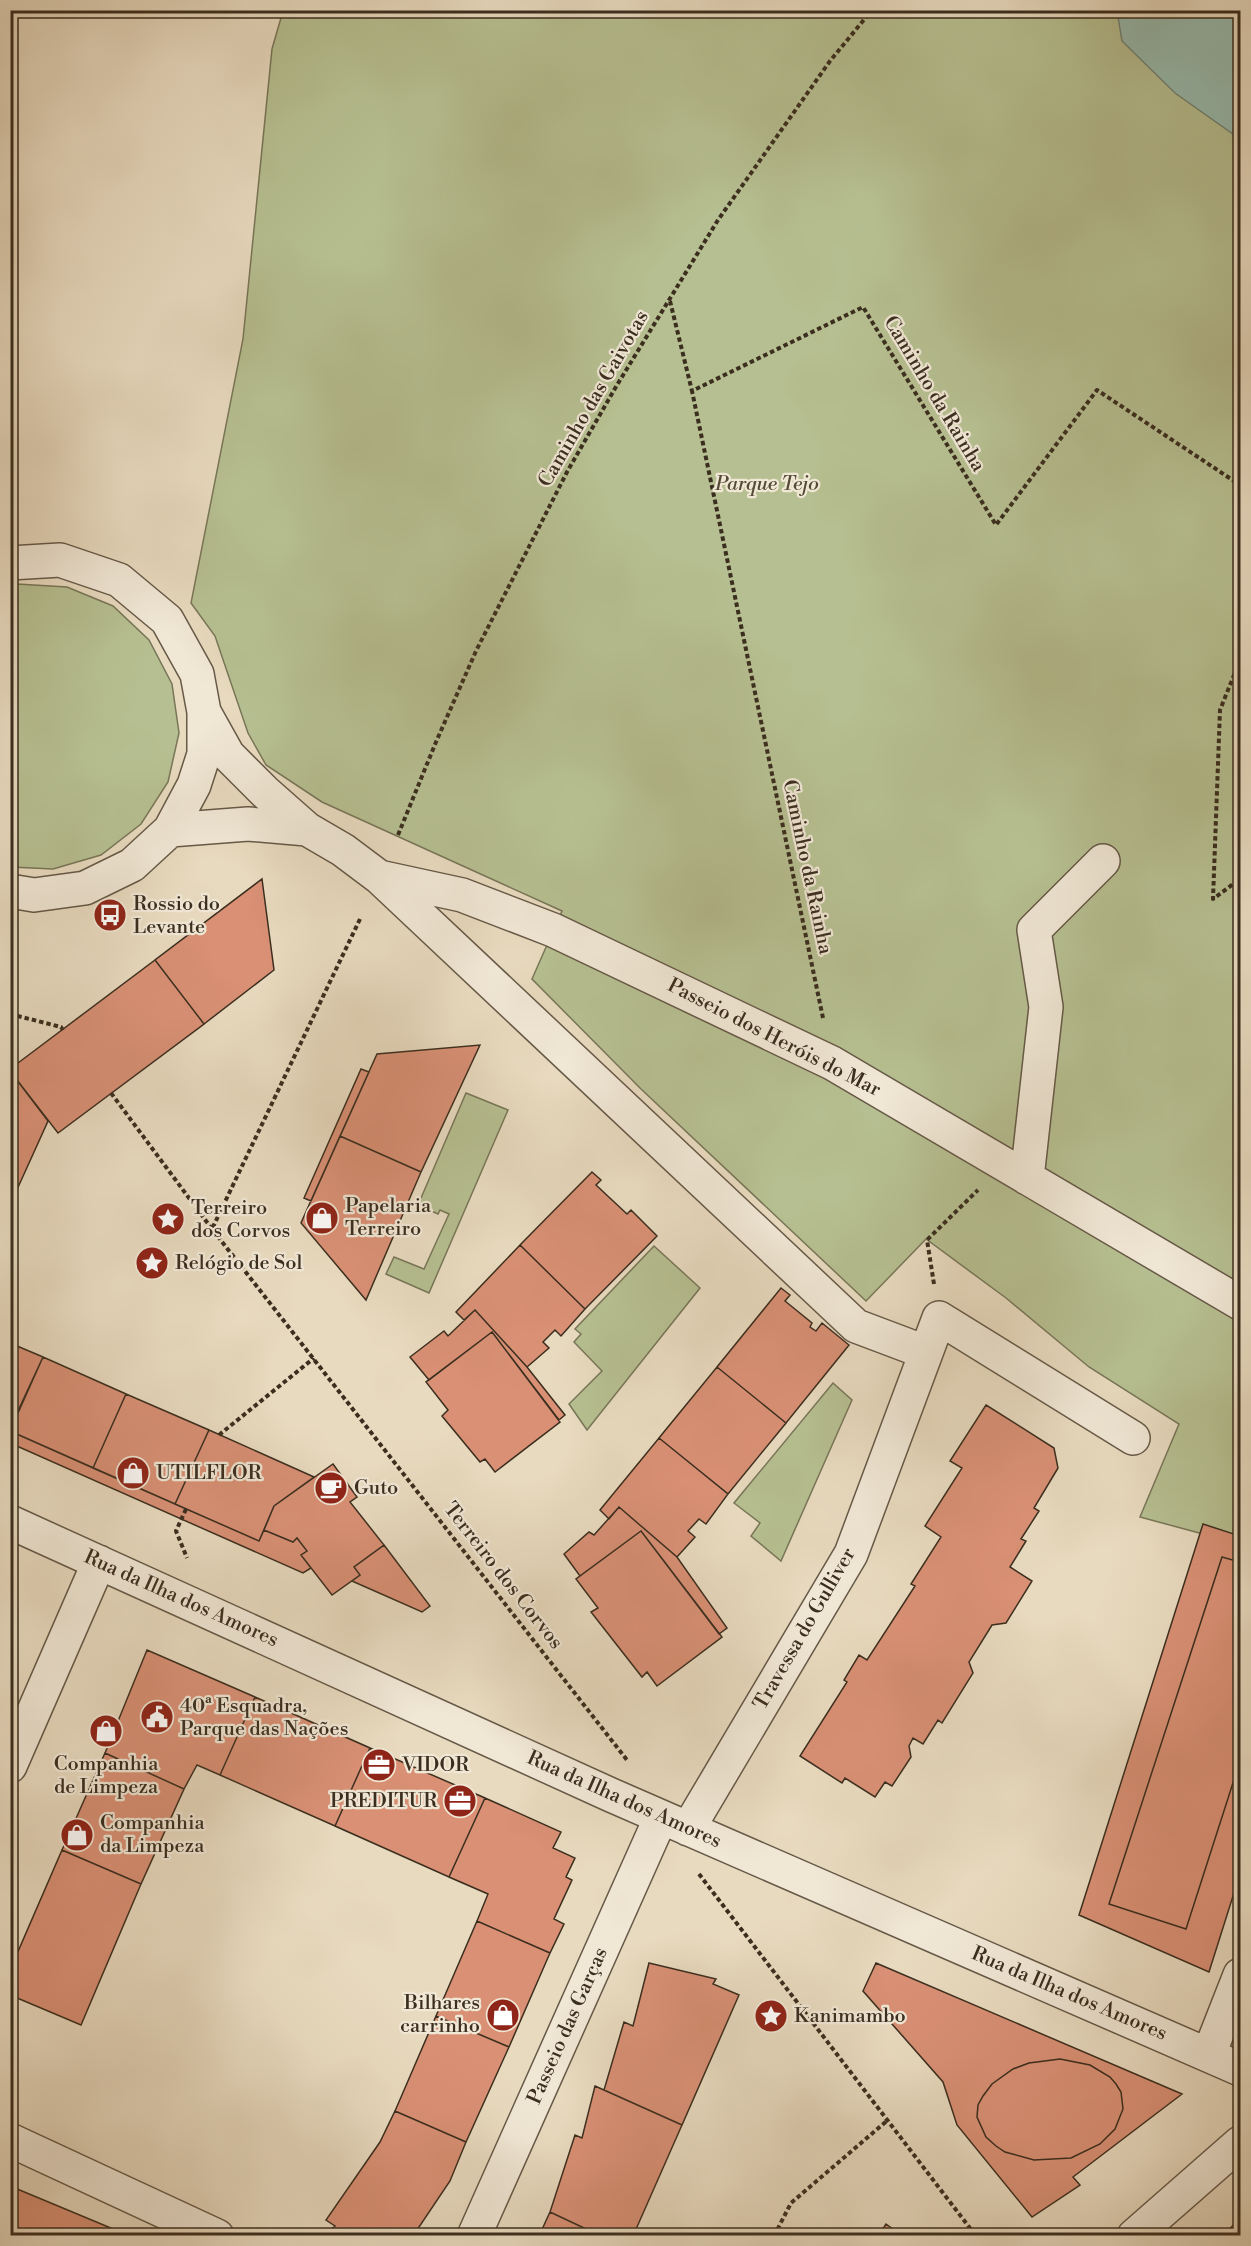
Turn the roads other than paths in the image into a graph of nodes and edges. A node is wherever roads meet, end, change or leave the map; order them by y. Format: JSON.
{"nodes":[{"id":1,"x":10,"y":562,"type":"edge"},
{"id":2,"x":204,"y":712,"type":"junction"},
{"id":3,"x":307,"y":829,"type":"junction"},
{"id":4,"x":170,"y":830,"type":"junction"},
{"id":5,"x":1103,"y":861,"type":"dead end"},
{"id":6,"x":379,"y":877,"type":"junction"},
{"id":7,"x":18,"y":900,"type":"edge"},
{"id":8,"x":1015,"y":1171,"type":"junction"},
{"id":9,"x":1240,"y":1303,"type":"edge"},
{"id":10,"x":925,"y":1352,"type":"junction"},
{"id":11,"x":1132,"y":1438,"type":"dead end"},
{"id":12,"x":10,"y":1522,"type":"edge"},
{"id":13,"x":99,"y":1562,"type":"junction"},
{"id":14,"x":10,"y":1766,"type":"edge"},
{"id":15,"x":675,"y":1823,"type":"junction"},
{"id":16,"x":1240,"y":1975,"type":"edge"},
{"id":17,"x":1209,"y":2054,"type":"junction"},
{"id":18,"x":1240,"y":2069,"type":"edge"},
{"id":19,"x":10,"y":2140,"type":"edge"},
{"id":20,"x":1240,"y":2143,"type":"edge"},
{"id":21,"x":217,"y":2235,"type":"edge"},
{"id":22,"x":474,"y":2235,"type":"edge"},
{"id":23,"x":1134,"y":2235,"type":"edge"}],
"edges":[{"from":1,"to":2,"type":"street"},
{"from":2,"to":3,"type":"street","name":"Passeio dos Heróis do Mar"},
{"from":2,"to":4,"type":"street"},
{"from":3,"to":4,"type":"street","name":"Passeio dos Heróis do Mar"},
{"from":3,"to":6,"type":"street","name":"Passeio dos Heróis do Mar"},
{"from":4,"to":7,"type":"street"},
{"from":5,"to":8,"type":"street"},
{"from":6,"to":8,"type":"street","name":"Passeio dos Heróis do Mar"},
{"from":6,"to":10,"type":"street","name":"Passeio dos Heróis do Mar"},
{"from":8,"to":9,"type":"street","name":"Passeio dos Heróis do Mar"},
{"from":10,"to":11,"type":"street","name":"Travessa do Gulliver"},
{"from":10,"to":15,"type":"street","name":"Travessa do Gulliver"},
{"from":12,"to":13,"type":"street","name":"Rua da Ilha dos Amores"},
{"from":13,"to":14,"type":"street"},
{"from":13,"to":15,"type":"street","name":"Rua da Ilha dos Amores"},
{"from":15,"to":17,"type":"street","name":"Rua da Ilha dos Amores"},
{"from":15,"to":22,"type":"street","name":"Passeio das Garças"},
{"from":16,"to":17,"type":"street"},
{"from":17,"to":18,"type":"street","name":"Rua da Ilha dos Amores"},
{"from":19,"to":21,"type":"street"},
{"from":20,"to":23,"type":"street"}]}
